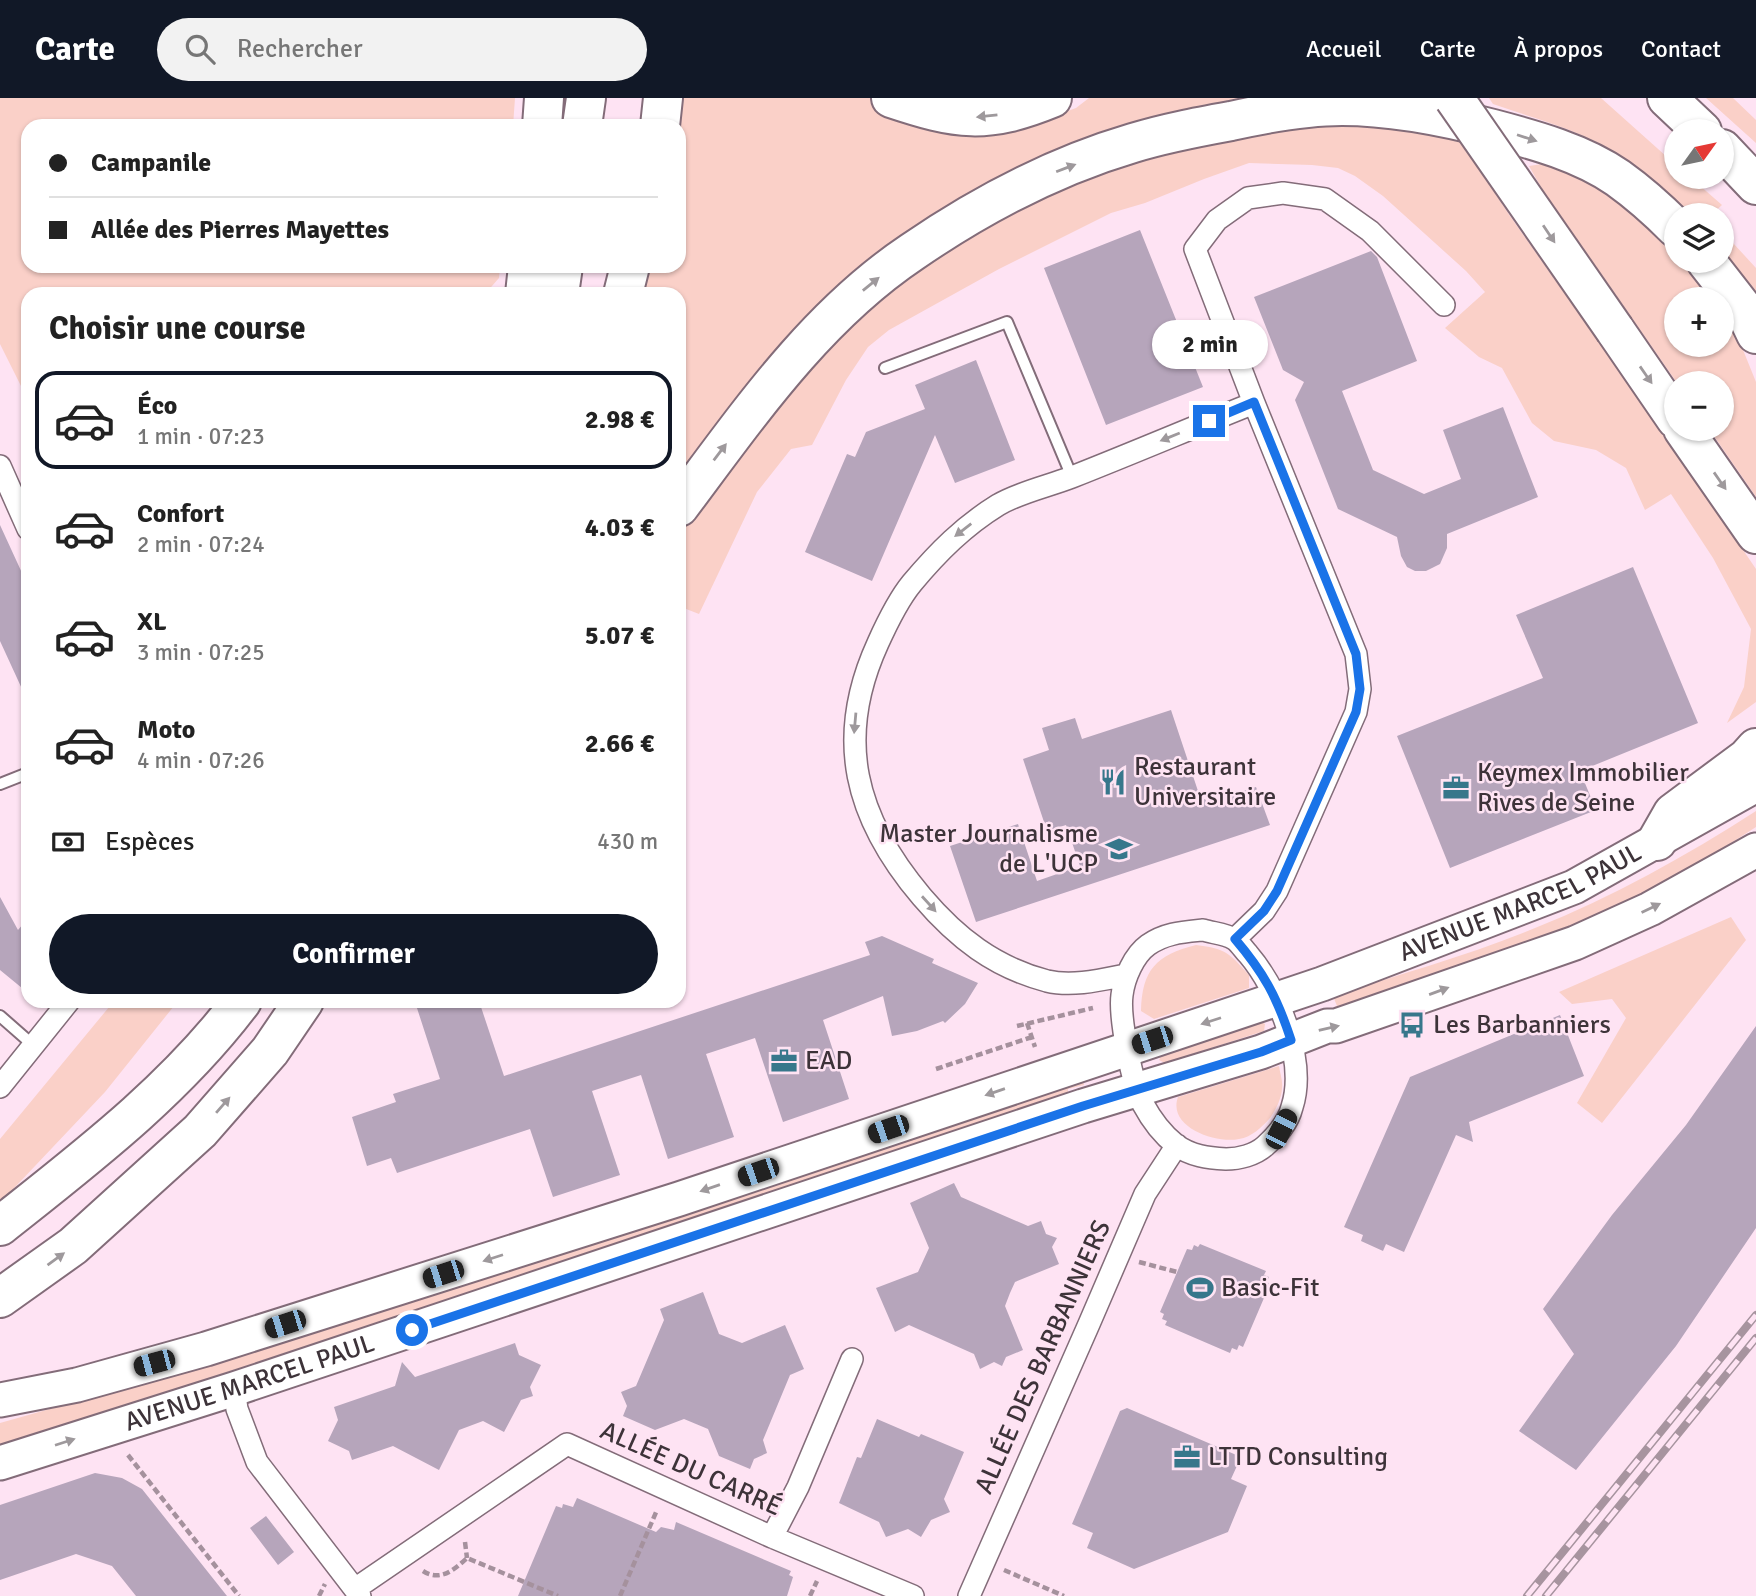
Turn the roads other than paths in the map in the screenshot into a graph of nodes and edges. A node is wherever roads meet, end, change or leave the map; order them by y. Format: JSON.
{"nodes":[{"id":1,"x":544,"y":98,"type":"edge"},
{"id":2,"x":586,"y":98,"type":"edge"},
{"id":3,"x":663,"y":98,"type":"edge"},
{"id":4,"x":891,"y":98,"type":"edge"},
{"id":5,"x":1052,"y":98,"type":"edge"},
{"id":6,"x":1454,"y":98,"type":"edge"},
{"id":7,"x":1667,"y":98,"type":"edge"},
{"id":8,"x":542,"y":119,"type":"edge"},
{"id":9,"x":583,"y":119,"type":"edge"},
{"id":10,"x":661,"y":119,"type":"edge"},
{"id":11,"x":1689,"y":119,"type":"edge"},
{"id":12,"x":1734,"y":162,"type":"edge"},
{"id":13,"x":1756,"y":185,"type":"edge"},
{"id":14,"x":1664,"y":216,"type":"edge"},
{"id":15,"x":1715,"y":273,"type":"edge"},
{"id":16,"x":1444,"y":305,"type":"dead end"},
{"id":17,"x":1756,"y":334,"type":"edge"},
{"id":18,"x":885,"y":368,"type":"dead end"},
{"id":19,"x":1664,"y":401,"type":"edge"},
{"id":20,"x":1254,"y":402,"type":"junction"},
{"id":21,"x":1691,"y":441,"type":"edge"},
{"id":22,"x":0,"y":466,"type":"edge"},
{"id":23,"x":1072,"y":477,"type":"junction"},
{"id":24,"x":686,"y":498,"type":"edge"},
{"id":25,"x":5,"y":501,"type":"edge"},
{"id":26,"x":21,"y":520,"type":"edge"},
{"id":27,"x":1756,"y":534,"type":"edge"},
{"id":28,"x":1756,"y":748,"type":"edge"},
{"id":29,"x":21,"y":776,"type":"edge"},
{"id":30,"x":0,"y":784,"type":"edge"},
{"id":31,"x":1756,"y":785,"type":"edge"},
{"id":32,"x":1657,"y":841,"type":"junction"},
{"id":33,"x":1756,"y":850,"type":"edge"},
{"id":34,"x":1235,"y":939,"type":"junction"},
{"id":35,"x":1126,"y":975,"type":"junction"},
{"id":36,"x":1276,"y":1000,"type":"junction"},
{"id":37,"x":63,"y":1008,"type":"edge"},
{"id":38,"x":212,"y":1008,"type":"edge"},
{"id":39,"x":236,"y":1008,"type":"edge"},
{"id":40,"x":299,"y":1008,"type":"edge"},
{"id":41,"x":313,"y":1008,"type":"edge"},
{"id":42,"x":0,"y":1016,"type":"edge"},
{"id":43,"x":1291,"y":1040,"type":"junction"},
{"id":44,"x":33,"y":1045,"type":"junction"},
{"id":45,"x":1127,"y":1048,"type":"junction"},
{"id":46,"x":270,"y":1051,"type":"junction"},
{"id":47,"x":0,"y":1087,"type":"edge"},
{"id":48,"x":1137,"y":1089,"type":"junction"},
{"id":49,"x":1177,"y":1146,"type":"junction"},
{"id":50,"x":75,"y":1167,"type":"junction"},
{"id":51,"x":0,"y":1226,"type":"edge"},
{"id":52,"x":0,"y":1298,"type":"edge"},
{"id":53,"x":852,"y":1359,"type":"dead end"},
{"id":54,"x":234,"y":1389,"type":"junction"},
{"id":55,"x":0,"y":1400,"type":"edge"},
{"id":56,"x":0,"y":1462,"type":"edge"},
{"id":57,"x":772,"y":1537,"type":"junction"},
{"id":58,"x":358,"y":1592,"type":"edge"},
{"id":59,"x":913,"y":1596,"type":"edge"},
{"id":60,"x":969,"y":1596,"type":"edge"}],
"edges":[{"from":1,"to":8,"type":"highway"},
{"from":2,"to":9,"type":"highway"},
{"from":3,"to":10,"type":"highway"},
{"from":5,"to":4,"type":"highway","one_way":true},
{"from":6,"to":19,"type":"highway","one_way":true,"bridge":true},
{"from":7,"to":11,"type":"highway"},
{"from":12,"to":13,"type":"highway"},
{"from":24,"to":14,"type":"highway","one_way":true},
{"from":15,"to":17,"type":"highway"},
{"from":16,"to":20,"type":"street"},
{"from":18,"to":23,"type":"lane"},
{"from":20,"to":23,"type":"street","one_way":true},
{"from":20,"to":34,"type":"street"},
{"from":21,"to":27,"type":"highway","one_way":true},
{"from":22,"to":25,"type":"street"},
{"from":23,"to":35,"type":"street","one_way":true},
{"from":25,"to":26,"type":"street"},
{"from":28,"to":32,"type":"highway"},
{"from":29,"to":30,"type":"lane"},
{"from":31,"to":32,"type":"main road","name":"AVENUE MARCEL PAUL"},
{"from":32,"to":36,"type":"main road","name":"AVENUE MARCEL PAUL"},
{"from":43,"to":33,"type":"main road","name":"AVENUE MARCEL PAUL","one_way":true},
{"from":34,"to":35,"type":"street"},
{"from":34,"to":36,"type":"street"},
{"from":35,"to":45,"type":"street"},
{"from":36,"to":43,"type":"street"},
{"from":36,"to":45,"type":"main road","name":"AVENUE MARCEL PAUL","one_way":true},
{"from":37,"to":44,"type":"street"},
{"from":38,"to":50,"type":"highway"},
{"from":39,"to":50,"type":"highway"},
{"from":40,"to":46,"type":"highway"},
{"from":41,"to":46,"type":"highway"},
{"from":42,"to":44,"type":"lane"},
{"from":43,"to":48,"type":"main road","name":"AVENUE MARCEL PAUL"},
{"from":43,"to":49,"type":"street"},
{"from":44,"to":47,"type":"street"},
{"from":45,"to":48,"type":"street"},
{"from":45,"to":55,"type":"main road","name":"AVENUE MARCEL PAUL","one_way":true},
{"from":52,"to":46,"type":"highway","one_way":true},
{"from":48,"to":49,"type":"street"},
{"from":48,"to":54,"type":"main road","name":"AVENUE MARCEL PAUL"},
{"from":49,"to":60,"type":"street","name":"ALLÉE DES BARBANNIERS"},
{"from":50,"to":51,"type":"highway"},
{"from":53,"to":57,"type":"street"},
{"from":56,"to":54,"type":"main road","name":"AVENUE MARCEL PAUL","one_way":true},
{"from":54,"to":58,"type":"street"},
{"from":57,"to":58,"type":"street","name":"ALLÉE DU CARRÉ"},
{"from":57,"to":59,"type":"street","name":"ALLÉE DU CARRÉ"}]}
